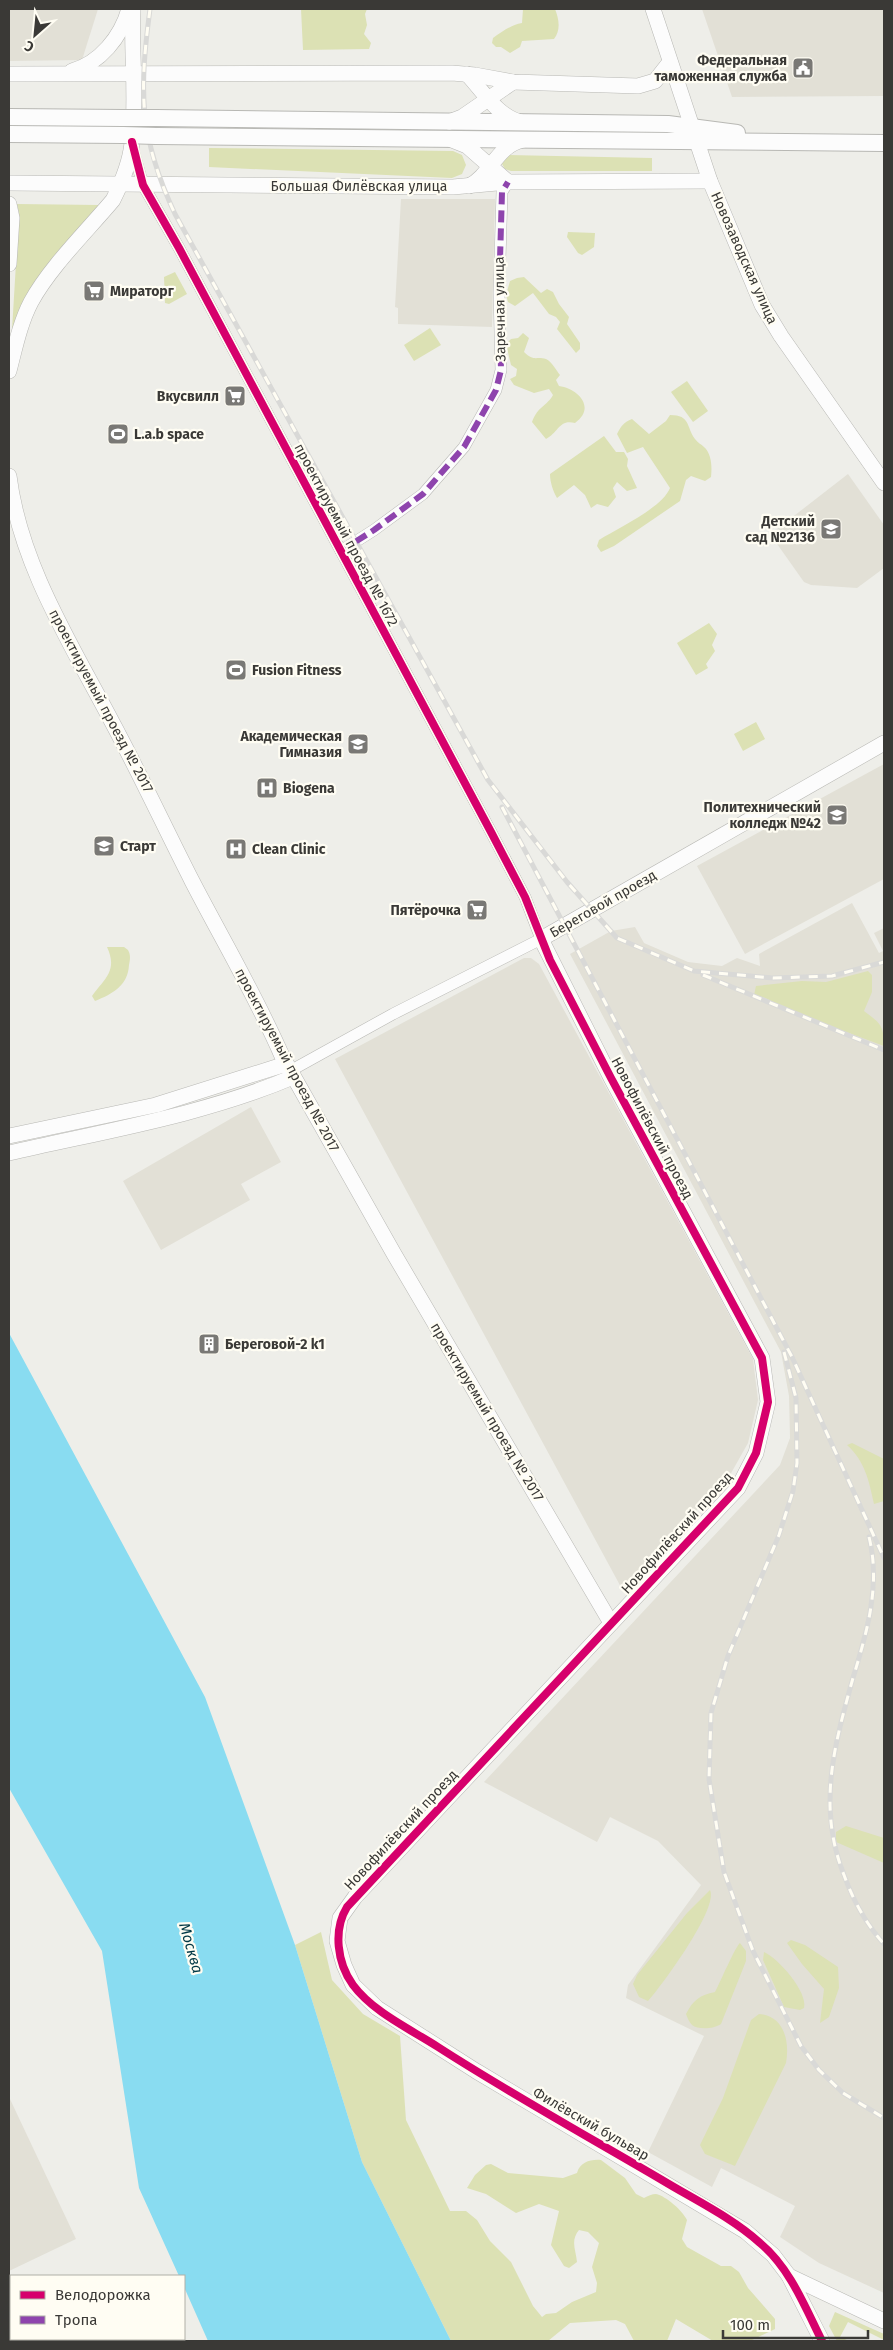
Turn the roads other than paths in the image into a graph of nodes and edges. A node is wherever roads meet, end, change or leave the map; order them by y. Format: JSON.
{"nodes":[{"id":1,"x":129,"y":9,"type":"edge"},
{"id":2,"x":134,"y":9,"type":"edge"},
{"id":3,"x":653,"y":9,"type":"edge"},
{"id":4,"x":670,"y":62,"type":"junction"},
{"id":5,"x":9,"y":74,"type":"edge"},
{"id":6,"x":63,"y":74,"type":"junction"},
{"id":7,"x":133,"y":74,"type":"junction"},
{"id":8,"x":460,"y":74,"type":"junction"},
{"id":9,"x":513,"y":82,"type":"junction"},
{"id":10,"x":489,"y":98,"type":"junction"},
{"id":11,"x":467,"y":114,"type":"junction"},
{"id":12,"x":9,"y":117,"type":"edge"},
{"id":13,"x":448,"y":122,"type":"junction"},
{"id":14,"x":523,"y":123,"type":"junction"},
{"id":15,"x":9,"y":134,"type":"edge"},
{"id":16,"x":694,"y":135,"type":"junction"},
{"id":17,"x":128,"y":139,"type":"junction"},
{"id":18,"x":448,"y":139,"type":"junction"},
{"id":19,"x":523,"y":140,"type":"junction"},
{"id":20,"x":884,"y":143,"type":"edge"},
{"id":21,"x":470,"y":149,"type":"junction"},
{"id":22,"x":490,"y":165,"type":"junction"},
{"id":23,"x":710,"y":181,"type":"junction"},
{"id":24,"x":508,"y":182,"type":"junction"},
{"id":25,"x":9,"y":184,"type":"edge"},
{"id":26,"x":121,"y":185,"type":"junction"},
{"id":27,"x":143,"y":185,"type":"junction"},
{"id":28,"x":463,"y":186,"type":"junction"},
{"id":29,"x":9,"y":204,"type":"edge"},
{"id":30,"x":9,"y":264,"type":"edge"},
{"id":31,"x":9,"y":371,"type":"edge"},
{"id":32,"x":9,"y":476,"type":"edge"},
{"id":33,"x":884,"y":483,"type":"edge"},
{"id":34,"x":340,"y":551,"type":"junction"},
{"id":35,"x":884,"y":743,"type":"edge"},
{"id":36,"x":541,"y":939,"type":"junction"},
{"id":37,"x":290,"y":1071,"type":"junction"},
{"id":38,"x":9,"y":1136,"type":"edge"},
{"id":39,"x":9,"y":1152,"type":"edge"},
{"id":40,"x":612,"y":1624,"type":"junction"},
{"id":41,"x":337,"y":1940,"type":"joint"},
{"id":42,"x":789,"y":2276,"type":"junction"},
{"id":43,"x":884,"y":2321,"type":"edge"},
{"id":44,"x":822,"y":2341,"type":"edge"}],
"edges":[{"from":1,"to":6,"type":"street"},
{"from":2,"to":7,"type":"street"},
{"from":3,"to":4,"type":"street","name":"Новозаводская улица"},
{"from":4,"to":9,"type":"street"},
{"from":4,"to":16,"type":"street","name":"Новозаводская улица"},
{"from":5,"to":6,"type":"street"},
{"from":6,"to":7,"type":"street"},
{"from":7,"to":8,"type":"street"},
{"from":7,"to":17,"type":"street"},
{"from":8,"to":9,"type":"street"},
{"from":8,"to":10,"type":"street"},
{"from":8,"to":11,"type":"street"},
{"from":9,"to":10,"type":"street"},
{"from":10,"to":11,"type":"street"},
{"from":10,"to":14,"type":"street"},
{"from":11,"to":13,"type":"street"},
{"from":12,"to":13,"type":"main road","bridge":true},
{"from":13,"to":14,"type":"main road"},
{"from":14,"to":16,"type":"main road"},
{"from":15,"to":17,"type":"main road"},
{"from":16,"to":19,"type":"main road"},
{"from":16,"to":20,"type":"main road"},
{"from":16,"to":23,"type":"street","name":"Новозаводская улица"},
{"from":17,"to":18,"type":"main road","bridge":true},
{"from":17,"to":26,"type":"street"},
{"from":17,"to":27,"type":"street","name":"проектируемый проезд № 1672"},
{"from":18,"to":19,"type":"main road"},
{"from":18,"to":21,"type":"street"},
{"from":19,"to":22,"type":"street"},
{"from":21,"to":22,"type":"street"},
{"from":21,"to":28,"type":"street"},
{"from":22,"to":24,"type":"street"},
{"from":22,"to":28,"type":"street"},
{"from":23,"to":24,"type":"street","name":"Большая Филёвская улица"},
{"from":23,"to":33,"type":"street","name":"Новозаводская улица"},
{"from":24,"to":28,"type":"street","name":"Большая Филёвская улица"},
{"from":24,"to":34,"type":"street","name":"Заречная улица"},
{"from":25,"to":26,"type":"street","name":"Большая Филёвская улица"},
{"from":26,"to":27,"type":"street","name":"Большая Филёвская улица"},
{"from":26,"to":31,"type":"street"},
{"from":27,"to":28,"type":"street","name":"Большая Филёвская улица"},
{"from":27,"to":34,"type":"street","name":"проектируемый проезд № 1672"},
{"from":29,"to":30,"type":"street"},
{"from":32,"to":37,"type":"street","name":"проектируемый проезд № 2017"},
{"from":34,"to":36,"type":"street","name":"проектируемый проезд № 1672"},
{"from":35,"to":36,"type":"street","name":"Береговой проезд"},
{"from":36,"to":37,"type":"street","name":"Береговой проезд"},
{"from":36,"to":40,"type":"street","name":"Новофилёвский проезд"},
{"from":37,"to":38,"type":"street"},
{"from":37,"to":39,"type":"street"},
{"from":37,"to":40,"type":"street","name":"проектируемый проезд № 2017"},
{"from":40,"to":41,"type":"street","name":"Новофилёвский проезд"},
{"from":41,"to":42,"type":"street","name":"Филёвский бульвар"},
{"from":42,"to":43,"type":"street"},
{"from":42,"to":44,"type":"street","name":"Филёвский бульвар"}]}
